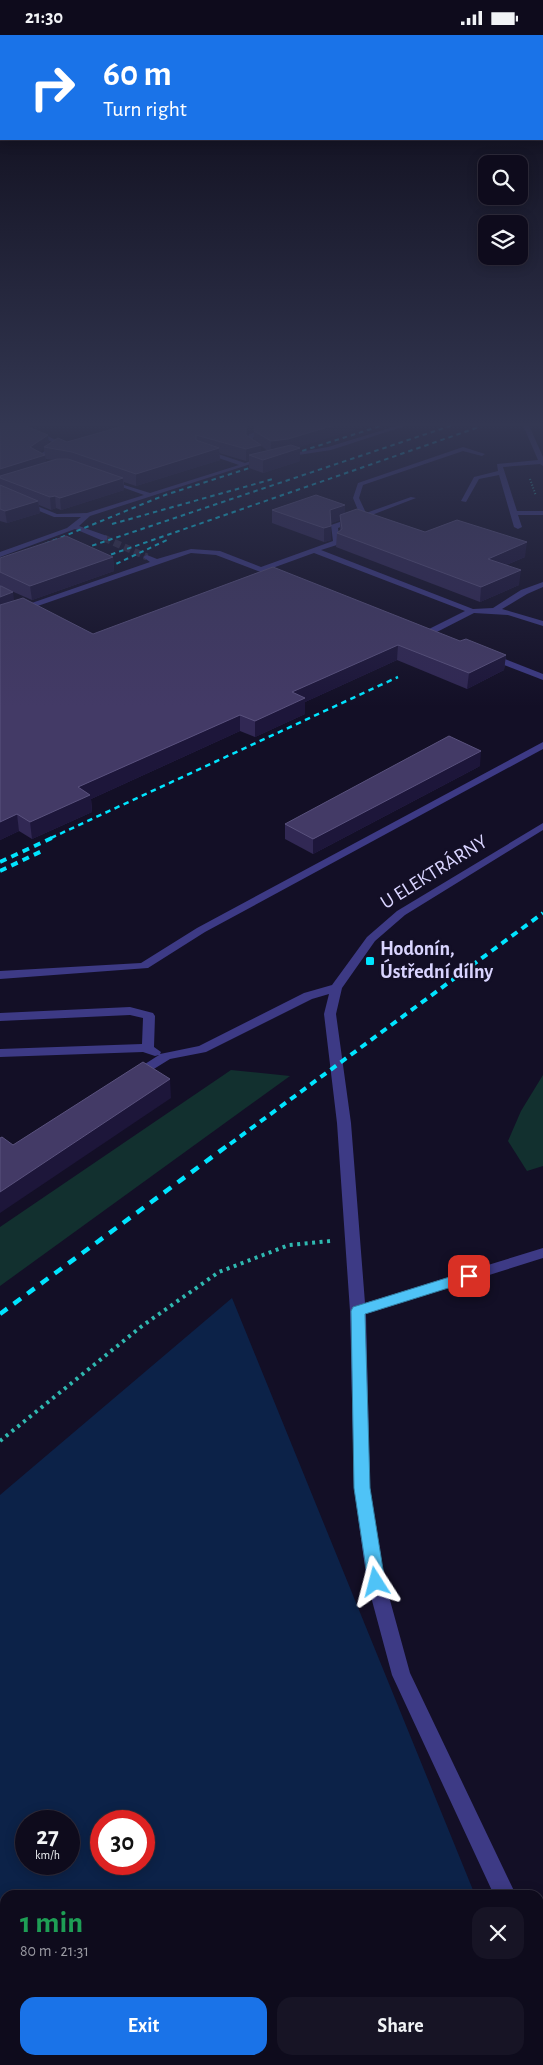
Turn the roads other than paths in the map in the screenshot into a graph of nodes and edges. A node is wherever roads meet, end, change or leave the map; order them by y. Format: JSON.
{"nodes":[{"id":1,"x":85,"y":518,"type":"edge"},
{"id":2,"x":359,"y":518,"type":"edge"},
{"id":3,"x":515,"y":518,"type":"edge"},
{"id":4,"x":74,"y":527,"type":"junction"},
{"id":5,"x":518,"y":527,"type":"dead end"},
{"id":6,"x":104,"y":537,"type":"tunnel mouth"},
{"id":7,"x":313,"y":550,"type":"junction"},
{"id":8,"x":0,"y":555,"type":"edge"},
{"id":9,"x":147,"y":557,"type":"tunnel mouth"},
{"id":10,"x":156,"y":562,"type":"junction"},
{"id":11,"x":260,"y":570,"type":"junction"},
{"id":12,"x":286,"y":580,"type":"edge"},
{"id":13,"x":543,"y":584,"type":"edge"},
{"id":14,"x":497,"y":609,"type":"junction"},
{"id":15,"x":472,"y":611,"type":"junction"},
{"id":16,"x":0,"y":617,"type":"edge"},
{"id":17,"x":543,"y":624,"type":"edge"},
{"id":18,"x":420,"y":630,"type":"edge"},
{"id":19,"x":428,"y":633,"type":"junction"},
{"id":20,"x":438,"y":637,"type":"edge"},
{"id":21,"x":484,"y":654,"type":"edge"},
{"id":22,"x":541,"y":675,"type":"edge"},
{"id":23,"x":543,"y":745,"type":"edge"},
{"id":24,"x":543,"y":826,"type":"edge"},
{"id":25,"x":0,"y":975,"type":"edge"},
{"id":26,"x":336,"y":988,"type":"junction"},
{"id":27,"x":0,"y":1017,"type":"edge"},
{"id":28,"x":148,"y":1050,"type":"junction"},
{"id":29,"x":0,"y":1053,"type":"edge"},
{"id":30,"x":166,"y":1056,"type":"junction"},
{"id":31,"x":126,"y":1083,"type":"edge"},
{"id":32,"x":543,"y":1253,"type":"edge"},
{"id":33,"x":358,"y":1311,"type":"junction"},
{"id":34,"x":503,"y":1890,"type":"edge"}],
"edges":[{"from":1,"to":4,"type":"street"},
{"from":2,"to":7,"type":"street"},
{"from":3,"to":5,"type":"street"},
{"from":4,"to":6,"type":"street"},
{"from":4,"to":8,"type":"street"},
{"from":7,"to":11,"type":"street"},
{"from":7,"to":15,"type":"street"},
{"from":9,"to":10,"type":"street"},
{"from":10,"to":11,"type":"street"},
{"from":10,"to":16,"type":"street"},
{"from":11,"to":12,"type":"street"},
{"from":13,"to":14,"type":"street"},
{"from":14,"to":15,"type":"street"},
{"from":14,"to":17,"type":"street"},
{"from":15,"to":19,"type":"street"},
{"from":18,"to":19,"type":"street"},
{"from":19,"to":20,"type":"street"},
{"from":21,"to":22,"type":"street"},
{"from":23,"to":25,"type":"street"},
{"from":24,"to":26,"type":"street","name":"U ELEKTRÁRNY"},
{"from":26,"to":30,"type":"street"},
{"from":26,"to":33,"type":"street","name":"U ELEKTRÁRNY"},
{"from":27,"to":28,"type":"street"},
{"from":28,"to":29,"type":"street"},
{"from":28,"to":30,"type":"street"},
{"from":30,"to":31,"type":"street"},
{"from":32,"to":33,"type":"street"},
{"from":33,"to":34,"type":"street"}]}
